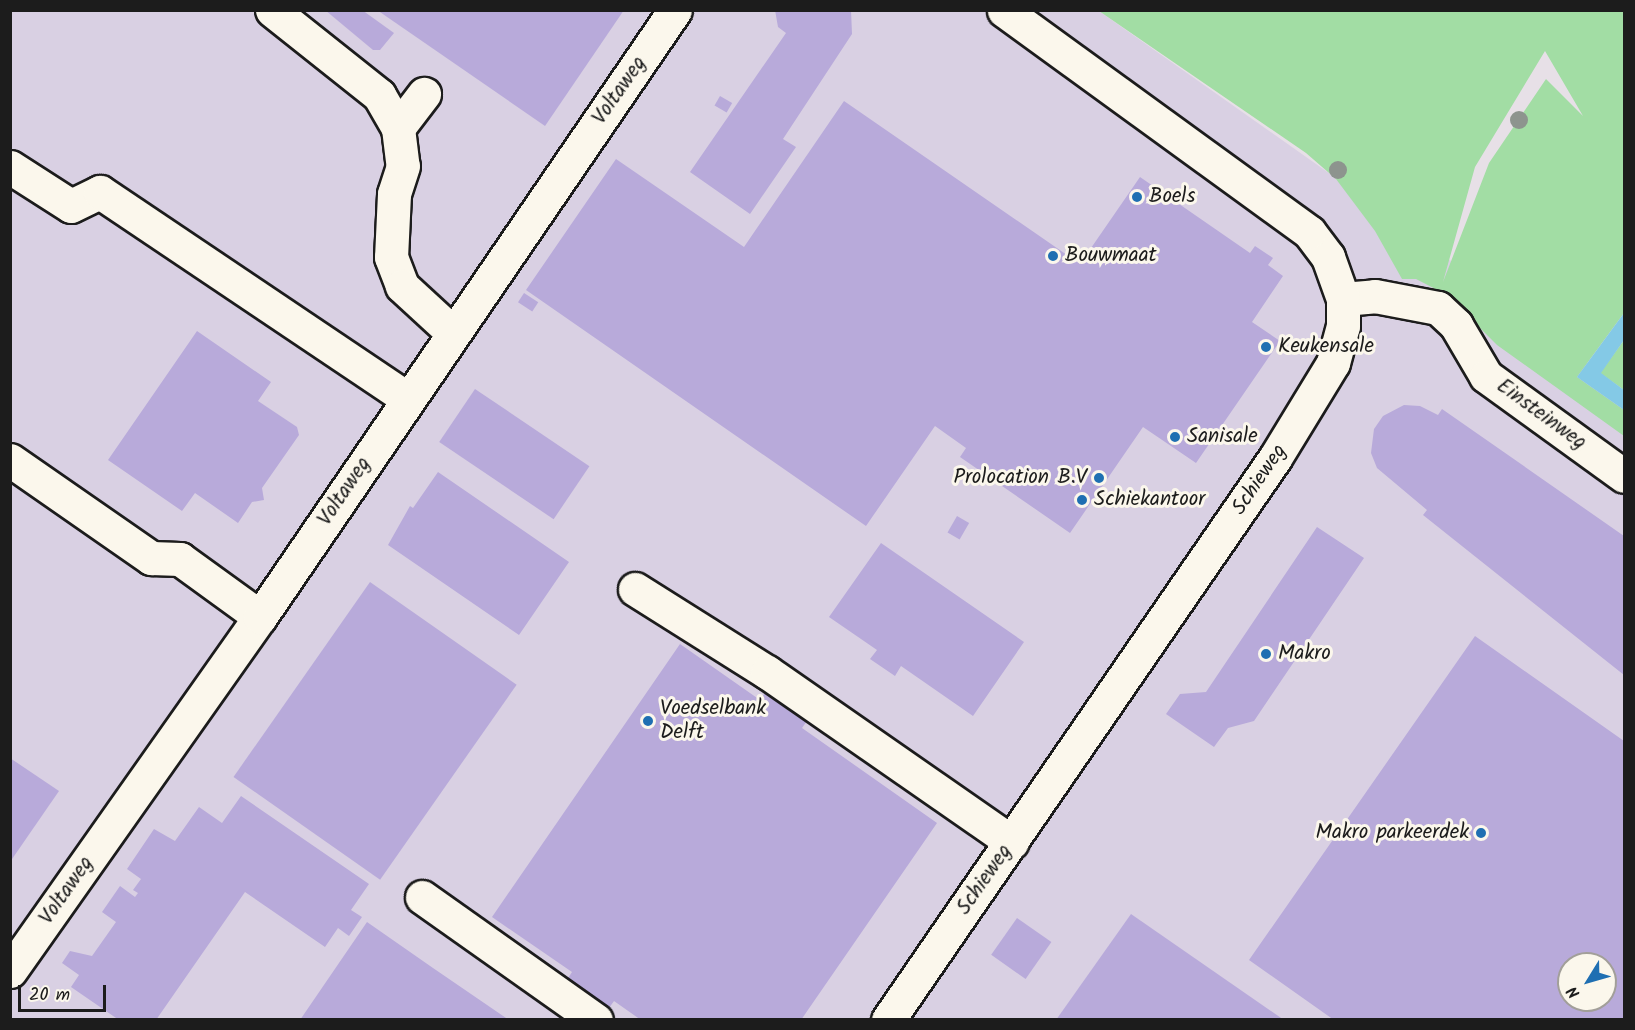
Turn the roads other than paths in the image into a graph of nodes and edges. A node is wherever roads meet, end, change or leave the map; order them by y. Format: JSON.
{"nodes":[{"id":1,"x":272,"y":10,"type":"edge"},
{"id":2,"x":675,"y":10,"type":"edge"},
{"id":3,"x":1004,"y":10,"type":"edge"},
{"id":4,"x":424,"y":94,"type":"dead end"},
{"id":5,"x":398,"y":128,"type":"junction"},
{"id":6,"x":10,"y":167,"type":"edge"},
{"id":7,"x":1343,"y":299,"type":"junction"},
{"id":8,"x":453,"y":333,"type":"junction"},
{"id":9,"x":408,"y":399,"type":"junction"},
{"id":10,"x":10,"y":460,"type":"edge"},
{"id":11,"x":1624,"y":476,"type":"edge"},
{"id":12,"x":635,"y":589,"type":"dead end"},
{"id":13,"x":260,"y":617,"type":"junction"},
{"id":14,"x":1012,"y":842,"type":"junction"},
{"id":15,"x":422,"y":897,"type":"dead end"},
{"id":16,"x":10,"y":970,"type":"edge"},
{"id":17,"x":596,"y":1020,"type":"edge"},
{"id":18,"x":888,"y":1020,"type":"edge"}],
"edges":[{"from":1,"to":5,"type":"street"},
{"from":2,"to":8,"type":"street","name":"Voltaweg"},
{"from":3,"to":7,"type":"street","name":"Schieweg"},
{"from":4,"to":5,"type":"street"},
{"from":5,"to":8,"type":"street"},
{"from":6,"to":9,"type":"street"},
{"from":7,"to":11,"type":"street","name":"Einsteinweg"},
{"from":7,"to":14,"type":"street","name":"Schieweg"},
{"from":8,"to":9,"type":"street","name":"Voltaweg"},
{"from":9,"to":13,"type":"street","name":"Voltaweg"},
{"from":10,"to":13,"type":"street"},
{"from":12,"to":14,"type":"street"},
{"from":13,"to":16,"type":"street","name":"Voltaweg"},
{"from":14,"to":18,"type":"street","name":"Schieweg"},
{"from":15,"to":17,"type":"street"}]}
